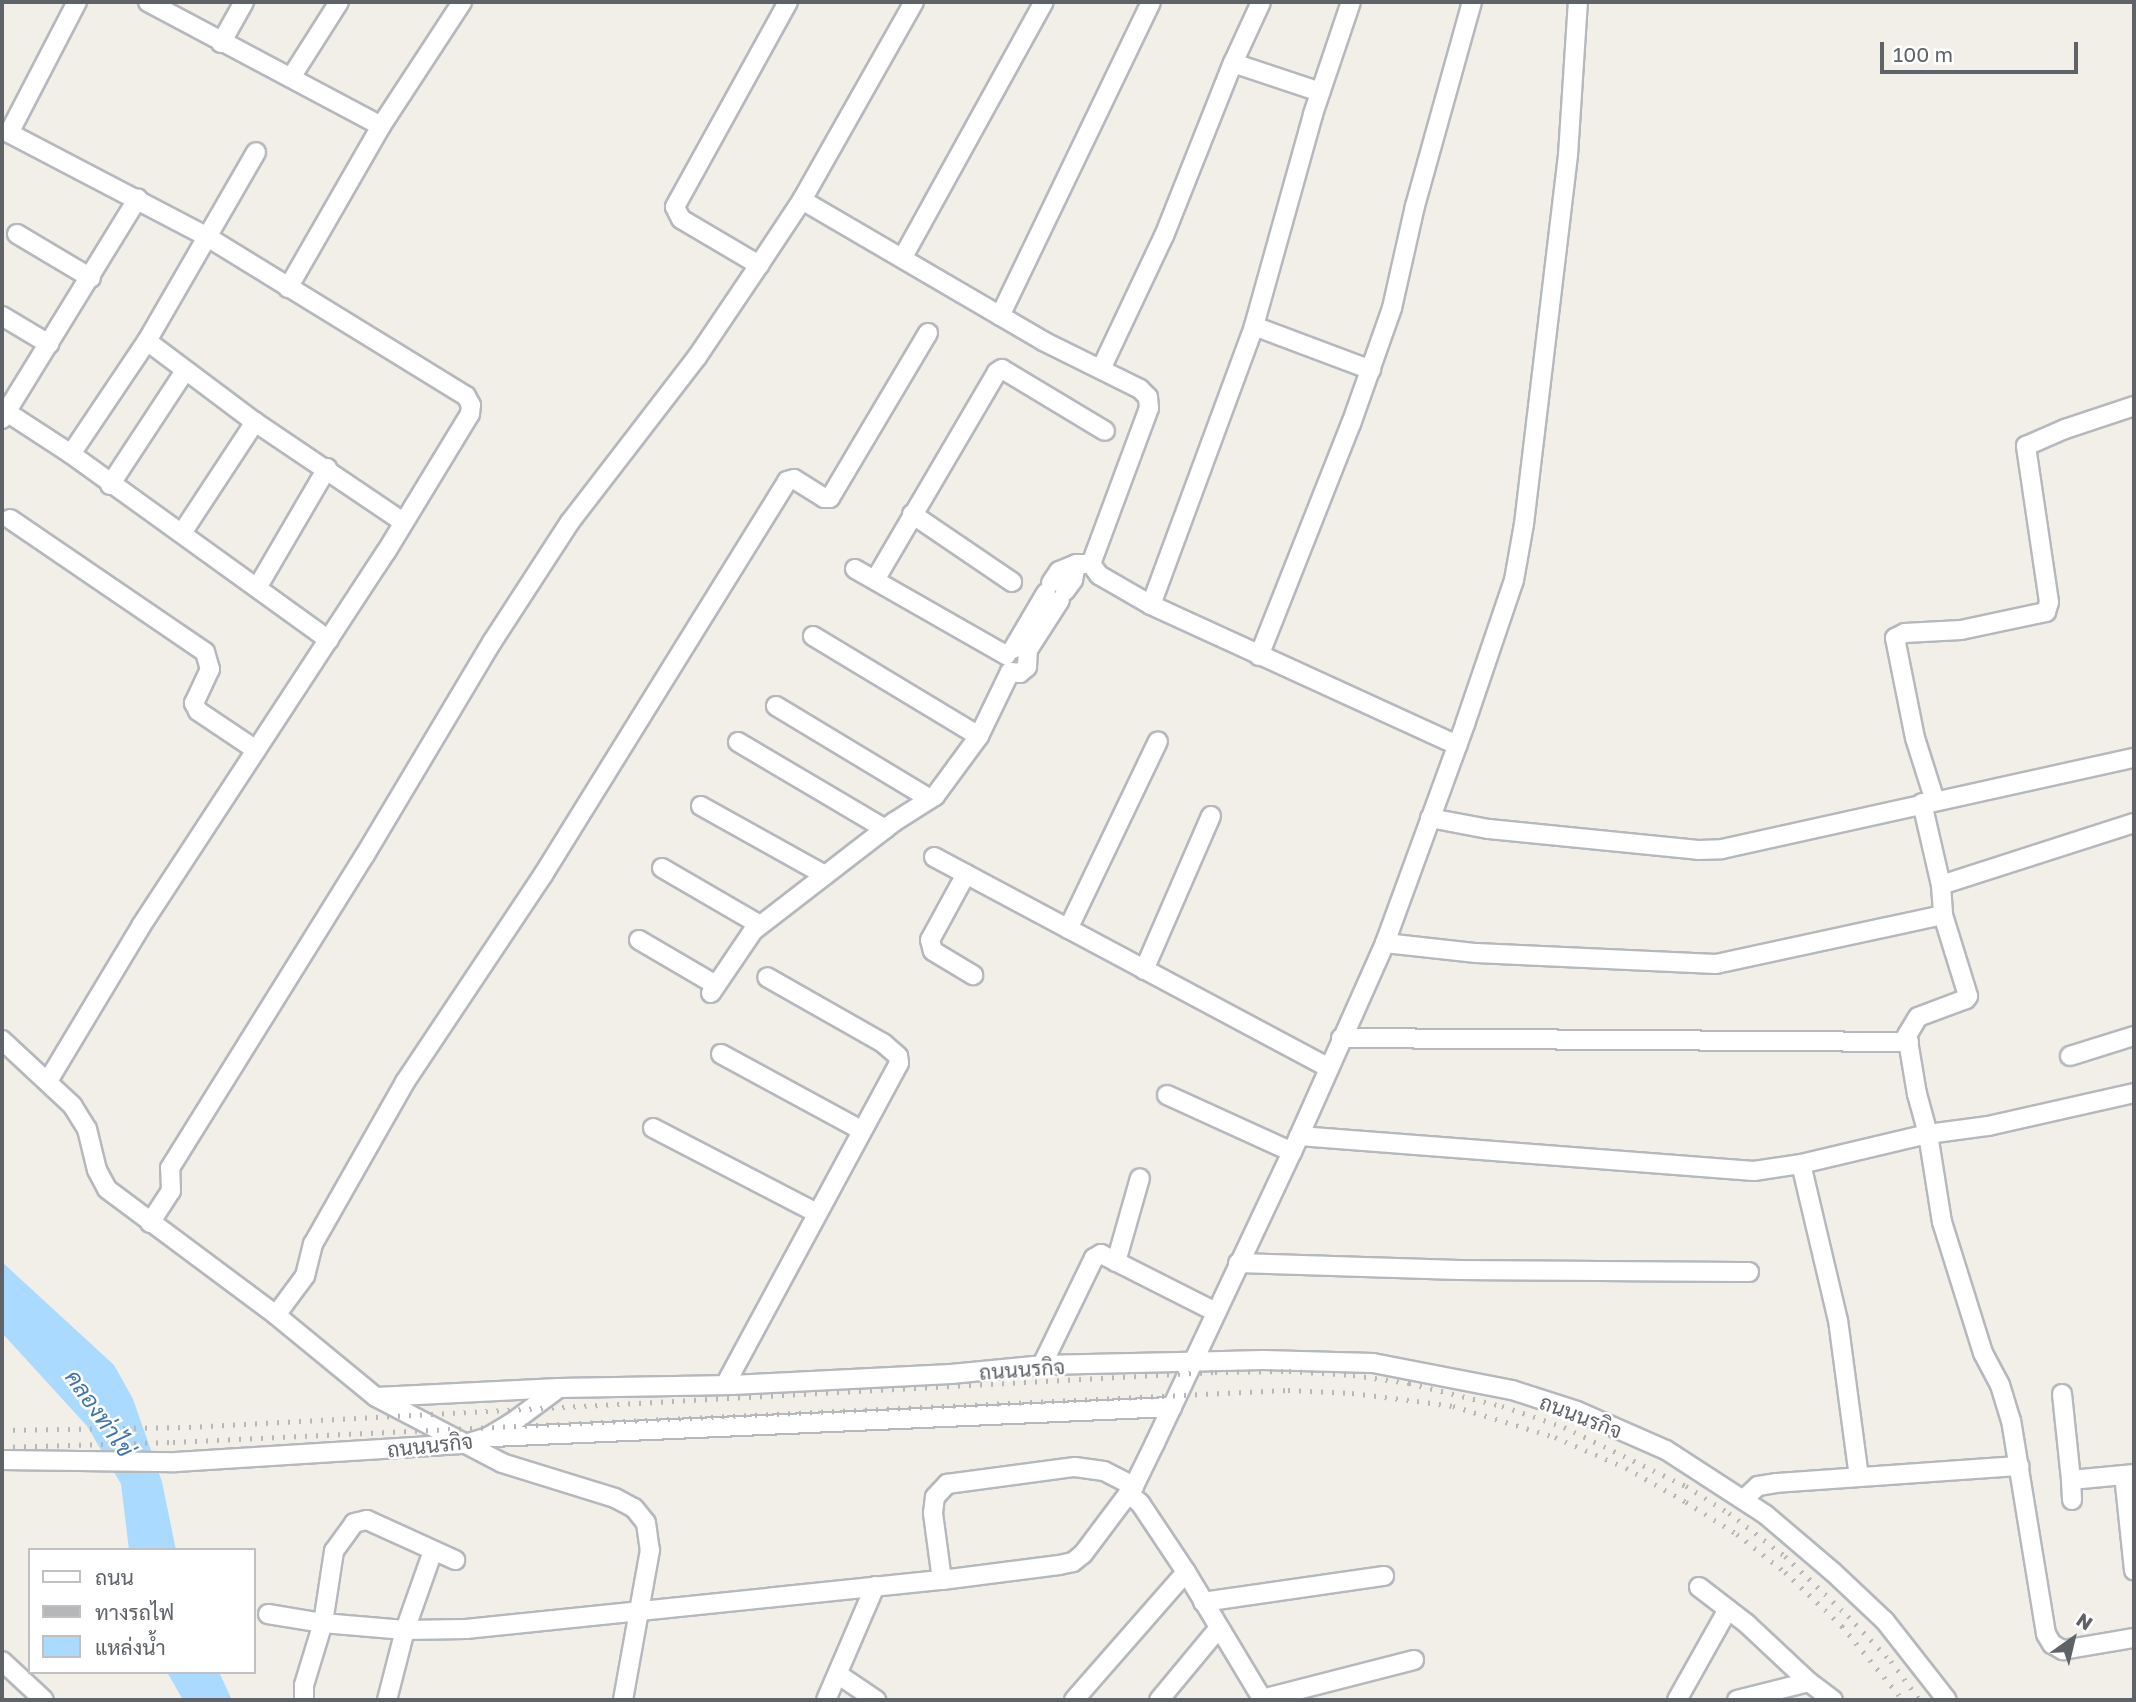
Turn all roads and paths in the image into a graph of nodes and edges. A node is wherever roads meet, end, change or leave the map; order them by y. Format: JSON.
{"nodes":[{"id":1,"x":77,"y":2,"type":"edge"},
{"id":2,"x":148,"y":2,"type":"edge"},
{"id":3,"x":244,"y":2,"type":"edge"},
{"id":4,"x":339,"y":2,"type":"edge"},
{"id":5,"x":788,"y":2,"type":"edge"},
{"id":6,"x":914,"y":2,"type":"edge"},
{"id":7,"x":1044,"y":2,"type":"edge"},
{"id":8,"x":1151,"y":2,"type":"edge"},
{"id":9,"x":1261,"y":2,"type":"edge"},
{"id":10,"x":1351,"y":2,"type":"edge"},
{"id":11,"x":1472,"y":2,"type":"edge"},
{"id":12,"x":1578,"y":2,"type":"edge"},
{"id":13,"x":459,"y":3,"type":"edge"},
{"id":14,"x":221,"y":43,"type":"junction"},
{"id":15,"x":1233,"y":63,"type":"junction"},
{"id":16,"x":292,"y":76,"type":"junction"},
{"id":17,"x":1320,"y":92,"type":"junction"},
{"id":18,"x":382,"y":126,"type":"junction"},
{"id":19,"x":256,"y":152,"type":"dead end"},
{"id":20,"x":138,"y":198,"type":"junction"},
{"id":21,"x":802,"y":200,"type":"junction"},
{"id":22,"x":17,"y":234,"type":"dead end"},
{"id":23,"x":206,"y":236,"type":"junction"},
{"id":24,"x":903,"y":257,"type":"junction"},
{"id":25,"x":759,"y":265,"type":"junction"},
{"id":26,"x":90,"y":278,"type":"junction"},
{"id":27,"x":288,"y":288,"type":"junction"},
{"id":28,"x":2,"y":316,"type":"edge"},
{"id":29,"x":999,"y":316,"type":"junction"},
{"id":30,"x":1254,"y":326,"type":"junction"},
{"id":31,"x":928,"y":333,"type":"dead end"},
{"id":32,"x":147,"y":341,"type":"junction"},
{"id":33,"x":49,"y":344,"type":"junction"},
{"id":34,"x":1101,"y":369,"type":"junction"},
{"id":35,"x":1371,"y":370,"type":"junction"},
{"id":36,"x":185,"y":371,"type":"junction"},
{"id":37,"x":2134,"y":406,"type":"edge"},
{"id":38,"x":3,"y":413,"type":"edge"},
{"id":39,"x":254,"y":422,"type":"junction"},
{"id":40,"x":1105,"y":431,"type":"dead end"},
{"id":41,"x":71,"y":454,"type":"junction"},
{"id":42,"x":327,"y":468,"type":"junction"},
{"id":43,"x":110,"y":485,"type":"junction"},
{"id":44,"x":912,"y":514,"type":"junction"},
{"id":45,"x":10,"y":519,"type":"dead end"},
{"id":46,"x":403,"y":522,"type":"junction"},
{"id":47,"x":182,"y":533,"type":"junction"},
{"id":48,"x":1084,"y":564,"type":"junction"},
{"id":49,"x":855,"y":569,"type":"dead end"},
{"id":50,"x":875,"y":580,"type":"junction"},
{"id":51,"x":1012,"y":582,"type":"dead end"},
{"id":52,"x":257,"y":588,"type":"junction"},
{"id":53,"x":1151,"y":605,"type":"junction"},
{"id":54,"x":813,"y":636,"type":"dead end"},
{"id":55,"x":329,"y":640,"type":"junction"},
{"id":56,"x":1259,"y":656,"type":"junction"},
{"id":57,"x":1014,"y":658,"type":"junction"},
{"id":58,"x":776,"y":706,"type":"dead end"},
{"id":59,"x":979,"y":736,"type":"junction"},
{"id":60,"x":1158,"y":741,"type":"dead end"},
{"id":61,"x":738,"y":742,"type":"dead end"},
{"id":62,"x":1457,"y":746,"type":"junction"},
{"id":63,"x":256,"y":750,"type":"junction"},
{"id":64,"x":2134,"y":758,"type":"edge"},
{"id":65,"x":930,"y":799,"type":"junction"},
{"id":66,"x":1928,"y":802,"type":"junction"},
{"id":67,"x":701,"y":806,"type":"dead end"},
{"id":68,"x":1211,"y":816,"type":"dead end"},
{"id":69,"x":1430,"y":818,"type":"junction"},
{"id":70,"x":2134,"y":823,"type":"edge"},
{"id":71,"x":885,"y":829,"type":"junction"},
{"id":72,"x":934,"y":857,"type":"dead end"},
{"id":73,"x":662,"y":868,"type":"dead end"},
{"id":74,"x":825,"y":874,"type":"junction"},
{"id":75,"x":966,"y":874,"type":"junction"},
{"id":76,"x":1941,"y":885,"type":"junction"},
{"id":77,"x":1943,"y":915,"type":"junction"},
{"id":78,"x":760,"y":925,"type":"junction"},
{"id":79,"x":1068,"y":929,"type":"junction"},
{"id":80,"x":639,"y":940,"type":"dead end"},
{"id":81,"x":1385,"y":943,"type":"junction"},
{"id":82,"x":1144,"y":970,"type":"junction"},
{"id":83,"x":973,"y":975,"type":"dead end"},
{"id":84,"x":767,"y":977,"type":"dead end"},
{"id":85,"x":2134,"y":1036,"type":"edge"},
{"id":86,"x":1341,"y":1038,"type":"junction"},
{"id":87,"x":2,"y":1040,"type":"edge"},
{"id":88,"x":1909,"y":1042,"type":"junction"},
{"id":89,"x":721,"y":1054,"type":"dead end"},
{"id":90,"x":2070,"y":1056,"type":"dead end"},
{"id":91,"x":1329,"y":1068,"type":"junction"},
{"id":92,"x":48,"y":1081,"type":"junction"},
{"id":93,"x":2134,"y":1093,"type":"edge"},
{"id":94,"x":1167,"y":1095,"type":"dead end"},
{"id":95,"x":653,"y":1128,"type":"dead end"},
{"id":96,"x":860,"y":1130,"type":"junction"},
{"id":97,"x":1928,"y":1134,"type":"junction"},
{"id":98,"x":1295,"y":1144,"type":"junction"},
{"id":99,"x":1801,"y":1164,"type":"junction"},
{"id":100,"x":1140,"y":1178,"type":"dead end"},
{"id":101,"x":817,"y":1213,"type":"junction"},
{"id":102,"x":150,"y":1223,"type":"junction"},
{"id":103,"x":1116,"y":1262,"type":"junction"},
{"id":104,"x":1238,"y":1263,"type":"junction"},
{"id":105,"x":1749,"y":1272,"type":"dead end"},
{"id":106,"x":1216,"y":1312,"type":"junction"},
{"id":107,"x":276,"y":1315,"type":"junction"},
{"id":108,"x":1193,"y":1363,"type":"junction"},
{"id":109,"x":1042,"y":1365,"type":"junction"},
{"id":110,"x":725,"y":1385,"type":"junction"},
{"id":111,"x":559,"y":1388,"type":"junction"},
{"id":112,"x":2062,"y":1394,"type":"dead end"},
{"id":113,"x":376,"y":1398,"type":"junction"},
{"id":114,"x":1172,"y":1407,"type":"junction"},
{"id":115,"x":488,"y":1437,"type":"junction"},
{"id":116,"x":465,"y":1444,"type":"junction"},
{"id":117,"x":2,"y":1460,"type":"edge"},
{"id":118,"x":2019,"y":1466,"type":"junction"},
{"id":119,"x":2129,"y":1474,"type":"edge"},
{"id":120,"x":1859,"y":1477,"type":"junction"},
{"id":121,"x":2071,"y":1480,"type":"junction"},
{"id":122,"x":1131,"y":1490,"type":"junction"},
{"id":123,"x":1744,"y":1499,"type":"junction"},
{"id":124,"x":2072,"y":1500,"type":"dead end"},
{"id":125,"x":433,"y":1551,"type":"junction"},
{"id":126,"x":455,"y":1560,"type":"dead end"},
{"id":127,"x":2134,"y":1570,"type":"edge"},
{"id":128,"x":1186,"y":1572,"type":"junction"},
{"id":129,"x":1384,"y":1576,"type":"dead end"},
{"id":130,"x":942,"y":1580,"type":"junction"},
{"id":131,"x":875,"y":1586,"type":"junction"},
{"id":132,"x":1699,"y":1587,"type":"dead end"},
{"id":133,"x":1203,"y":1602,"type":"junction"},
{"id":134,"x":1728,"y":1609,"type":"junction"},
{"id":135,"x":640,"y":1610,"type":"junction"},
{"id":136,"x":268,"y":1614,"type":"dead end"},
{"id":137,"x":323,"y":1623,"type":"junction"},
{"id":138,"x":1219,"y":1629,"type":"junction"},
{"id":139,"x":405,"y":1630,"type":"junction"},
{"id":140,"x":2134,"y":1637,"type":"edge"},
{"id":141,"x":1414,"y":1660,"type":"dead end"},
{"id":142,"x":2,"y":1661,"type":"edge"},
{"id":143,"x":839,"y":1675,"type":"junction"},
{"id":144,"x":1809,"y":1682,"type":"junction"},
{"id":145,"x":1161,"y":1699,"type":"edge"},
{"id":146,"x":44,"y":1700,"type":"edge"},
{"id":147,"x":304,"y":1700,"type":"edge"},
{"id":148,"x":387,"y":1700,"type":"edge"},
{"id":149,"x":623,"y":1700,"type":"edge"},
{"id":150,"x":826,"y":1700,"type":"edge"},
{"id":151,"x":877,"y":1700,"type":"edge"},
{"id":152,"x":1073,"y":1700,"type":"edge"},
{"id":153,"x":1263,"y":1700,"type":"edge"},
{"id":154,"x":1677,"y":1700,"type":"edge"},
{"id":155,"x":1737,"y":1700,"type":"edge"},
{"id":156,"x":1833,"y":1700,"type":"edge"},
{"id":157,"x":1947,"y":1700,"type":"edge"}],
"edges":[{"from":1,"to":20,"type":"street"},
{"from":2,"to":14,"type":"street"},
{"from":3,"to":14,"type":"street"},
{"from":4,"to":16,"type":"street"},
{"from":5,"to":25,"type":"street"},
{"from":6,"to":21,"type":"street"},
{"from":7,"to":24,"type":"street"},
{"from":8,"to":29,"type":"street"},
{"from":9,"to":15,"type":"street"},
{"from":10,"to":17,"type":"street"},
{"from":11,"to":35,"type":"street"},
{"from":12,"to":62,"type":"street"},
{"from":13,"to":18,"type":"street"},
{"from":14,"to":16,"type":"street"},
{"from":15,"to":17,"type":"street"},
{"from":15,"to":34,"type":"street"},
{"from":16,"to":18,"type":"street"},
{"from":17,"to":30,"type":"street"},
{"from":18,"to":27,"type":"street"},
{"from":19,"to":23,"type":"street"},
{"from":20,"to":23,"type":"street"},
{"from":20,"to":26,"type":"street"},
{"from":21,"to":24,"type":"street"},
{"from":21,"to":25,"type":"street"},
{"from":22,"to":26,"type":"street"},
{"from":23,"to":27,"type":"street"},
{"from":23,"to":32,"type":"street"},
{"from":24,"to":29,"type":"street"},
{"from":25,"to":102,"type":"street"},
{"from":26,"to":33,"type":"street"},
{"from":27,"to":46,"type":"street"},
{"from":28,"to":33,"type":"street"},
{"from":29,"to":34,"type":"street"},
{"from":30,"to":35,"type":"street"},
{"from":30,"to":53,"type":"street"},
{"from":31,"to":107,"type":"street"},
{"from":32,"to":36,"type":"street"},
{"from":32,"to":41,"type":"street"},
{"from":33,"to":38,"type":"street"},
{"from":34,"to":48,"type":"street"},
{"from":35,"to":56,"type":"street"},
{"from":36,"to":39,"type":"street"},
{"from":36,"to":43,"type":"street"},
{"from":37,"to":66,"type":"street"},
{"from":38,"to":41,"type":"street"},
{"from":39,"to":42,"type":"street"},
{"from":39,"to":47,"type":"street"},
{"from":40,"to":44,"type":"street"},
{"from":41,"to":43,"type":"street"},
{"from":42,"to":46,"type":"street"},
{"from":42,"to":52,"type":"street"},
{"from":43,"to":47,"type":"street"},
{"from":44,"to":50,"type":"street"},
{"from":44,"to":51,"type":"street"},
{"from":45,"to":63,"type":"street"},
{"from":46,"to":55,"type":"street"},
{"from":47,"to":52,"type":"street"},
{"from":48,"to":53,"type":"street"},
{"from":48,"to":57,"type":"street"},
{"from":49,"to":50,"type":"street"},
{"from":50,"to":57,"type":"street"},
{"from":52,"to":55,"type":"street"},
{"from":53,"to":56,"type":"street"},
{"from":54,"to":59,"type":"street"},
{"from":55,"to":63,"type":"street"},
{"from":56,"to":62,"type":"street"},
{"from":57,"to":59,"type":"street"},
{"from":58,"to":65,"type":"street"},
{"from":59,"to":65,"type":"street"},
{"from":60,"to":79,"type":"street"},
{"from":61,"to":71,"type":"street"},
{"from":62,"to":69,"type":"street"},
{"from":63,"to":92,"type":"street"},
{"from":64,"to":66,"type":"street"},
{"from":65,"to":71,"type":"street"},
{"from":66,"to":69,"type":"street"},
{"from":66,"to":76,"type":"street"},
{"from":67,"to":74,"type":"street"},
{"from":68,"to":82,"type":"street"},
{"from":69,"to":81,"type":"street"},
{"from":70,"to":76,"type":"street"},
{"from":71,"to":74,"type":"street"},
{"from":72,"to":75,"type":"street"},
{"from":73,"to":78,"type":"street"},
{"from":74,"to":78,"type":"street"},
{"from":75,"to":79,"type":"street"},
{"from":75,"to":83,"type":"street"},
{"from":76,"to":77,"type":"street"},
{"from":77,"to":81,"type":"street"},
{"from":77,"to":88,"type":"street"},
{"from":78,"to":80,"type":"street"},
{"from":79,"to":82,"type":"street"},
{"from":81,"to":86,"type":"street"},
{"from":82,"to":91,"type":"street"},
{"from":84,"to":96,"type":"street"},
{"from":85,"to":90,"type":"street"},
{"from":86,"to":88,"type":"street"},
{"from":86,"to":91,"type":"street"},
{"from":87,"to":92,"type":"street"},
{"from":88,"to":97,"type":"street"},
{"from":89,"to":96,"type":"street"},
{"from":91,"to":98,"type":"street"},
{"from":92,"to":102,"type":"street"},
{"from":93,"to":97,"type":"street"},
{"from":94,"to":98,"type":"street"},
{"from":95,"to":101,"type":"street"},
{"from":96,"to":101,"type":"street"},
{"from":97,"to":99,"type":"street"},
{"from":97,"to":118,"type":"street"},
{"from":98,"to":99,"type":"street"},
{"from":98,"to":104,"type":"street"},
{"from":99,"to":120,"type":"street"},
{"from":100,"to":103,"type":"street"},
{"from":101,"to":110,"type":"street"},
{"from":102,"to":107,"type":"street"},
{"from":103,"to":106,"type":"street"},
{"from":103,"to":109,"type":"street"},
{"from":104,"to":105,"type":"street"},
{"from":104,"to":106,"type":"street"},
{"from":106,"to":108,"type":"street"},
{"from":107,"to":113,"type":"street"},
{"from":108,"to":109,"type":"street","name":"ถนนนรกิจ"},
{"from":108,"to":114,"type":"street"},
{"from":108,"to":123,"type":"street","name":"ถนนนรกิจ"},
{"from":109,"to":110,"type":"street","name":"ถนนนรกิจ"},
{"from":110,"to":111,"type":"street","name":"ถนนนรกิจ"},
{"from":111,"to":113,"type":"street"},
{"from":111,"to":115,"type":"street","name":"ถนนนรกิจ"},
{"from":112,"to":121,"type":"street"},
{"from":113,"to":116,"type":"street"},
{"from":114,"to":115,"type":"street"},
{"from":114,"to":122,"type":"street"},
{"from":115,"to":116,"type":"street","name":"ถนนนรกิจ"},
{"from":116,"to":117,"type":"street","name":"ถนนนรกิจ"},
{"from":116,"to":135,"type":"street"},
{"from":118,"to":120,"type":"street"},
{"from":118,"to":140,"type":"street"},
{"from":119,"to":121,"type":"street"},
{"from":119,"to":127,"type":"street"},
{"from":120,"to":123,"type":"street"},
{"from":121,"to":124,"type":"street"},
{"from":122,"to":128,"type":"street"},
{"from":122,"to":130,"type":"street"},
{"from":122,"to":130,"type":"street"},
{"from":123,"to":157,"type":"street","name":"ถนนนรกิจ"},
{"from":125,"to":126,"type":"street"},
{"from":125,"to":137,"type":"street"},
{"from":125,"to":139,"type":"street"},
{"from":128,"to":133,"type":"street"},
{"from":128,"to":152,"type":"street"},
{"from":129,"to":133,"type":"street"},
{"from":130,"to":131,"type":"street"},
{"from":131,"to":135,"type":"street"},
{"from":131,"to":143,"type":"street"},
{"from":132,"to":134,"type":"street"},
{"from":133,"to":138,"type":"street"},
{"from":134,"to":144,"type":"street"},
{"from":134,"to":154,"type":"street"},
{"from":135,"to":139,"type":"street"},
{"from":135,"to":149,"type":"street"},
{"from":136,"to":137,"type":"street"},
{"from":137,"to":139,"type":"street"},
{"from":137,"to":147,"type":"street"},
{"from":138,"to":145,"type":"street"},
{"from":138,"to":153,"type":"street"},
{"from":139,"to":148,"type":"street"},
{"from":141,"to":153,"type":"street"},
{"from":142,"to":146,"type":"street"},
{"from":143,"to":150,"type":"street"},
{"from":143,"to":151,"type":"street"},
{"from":144,"to":155,"type":"street"},
{"from":144,"to":156,"type":"street"}]}
